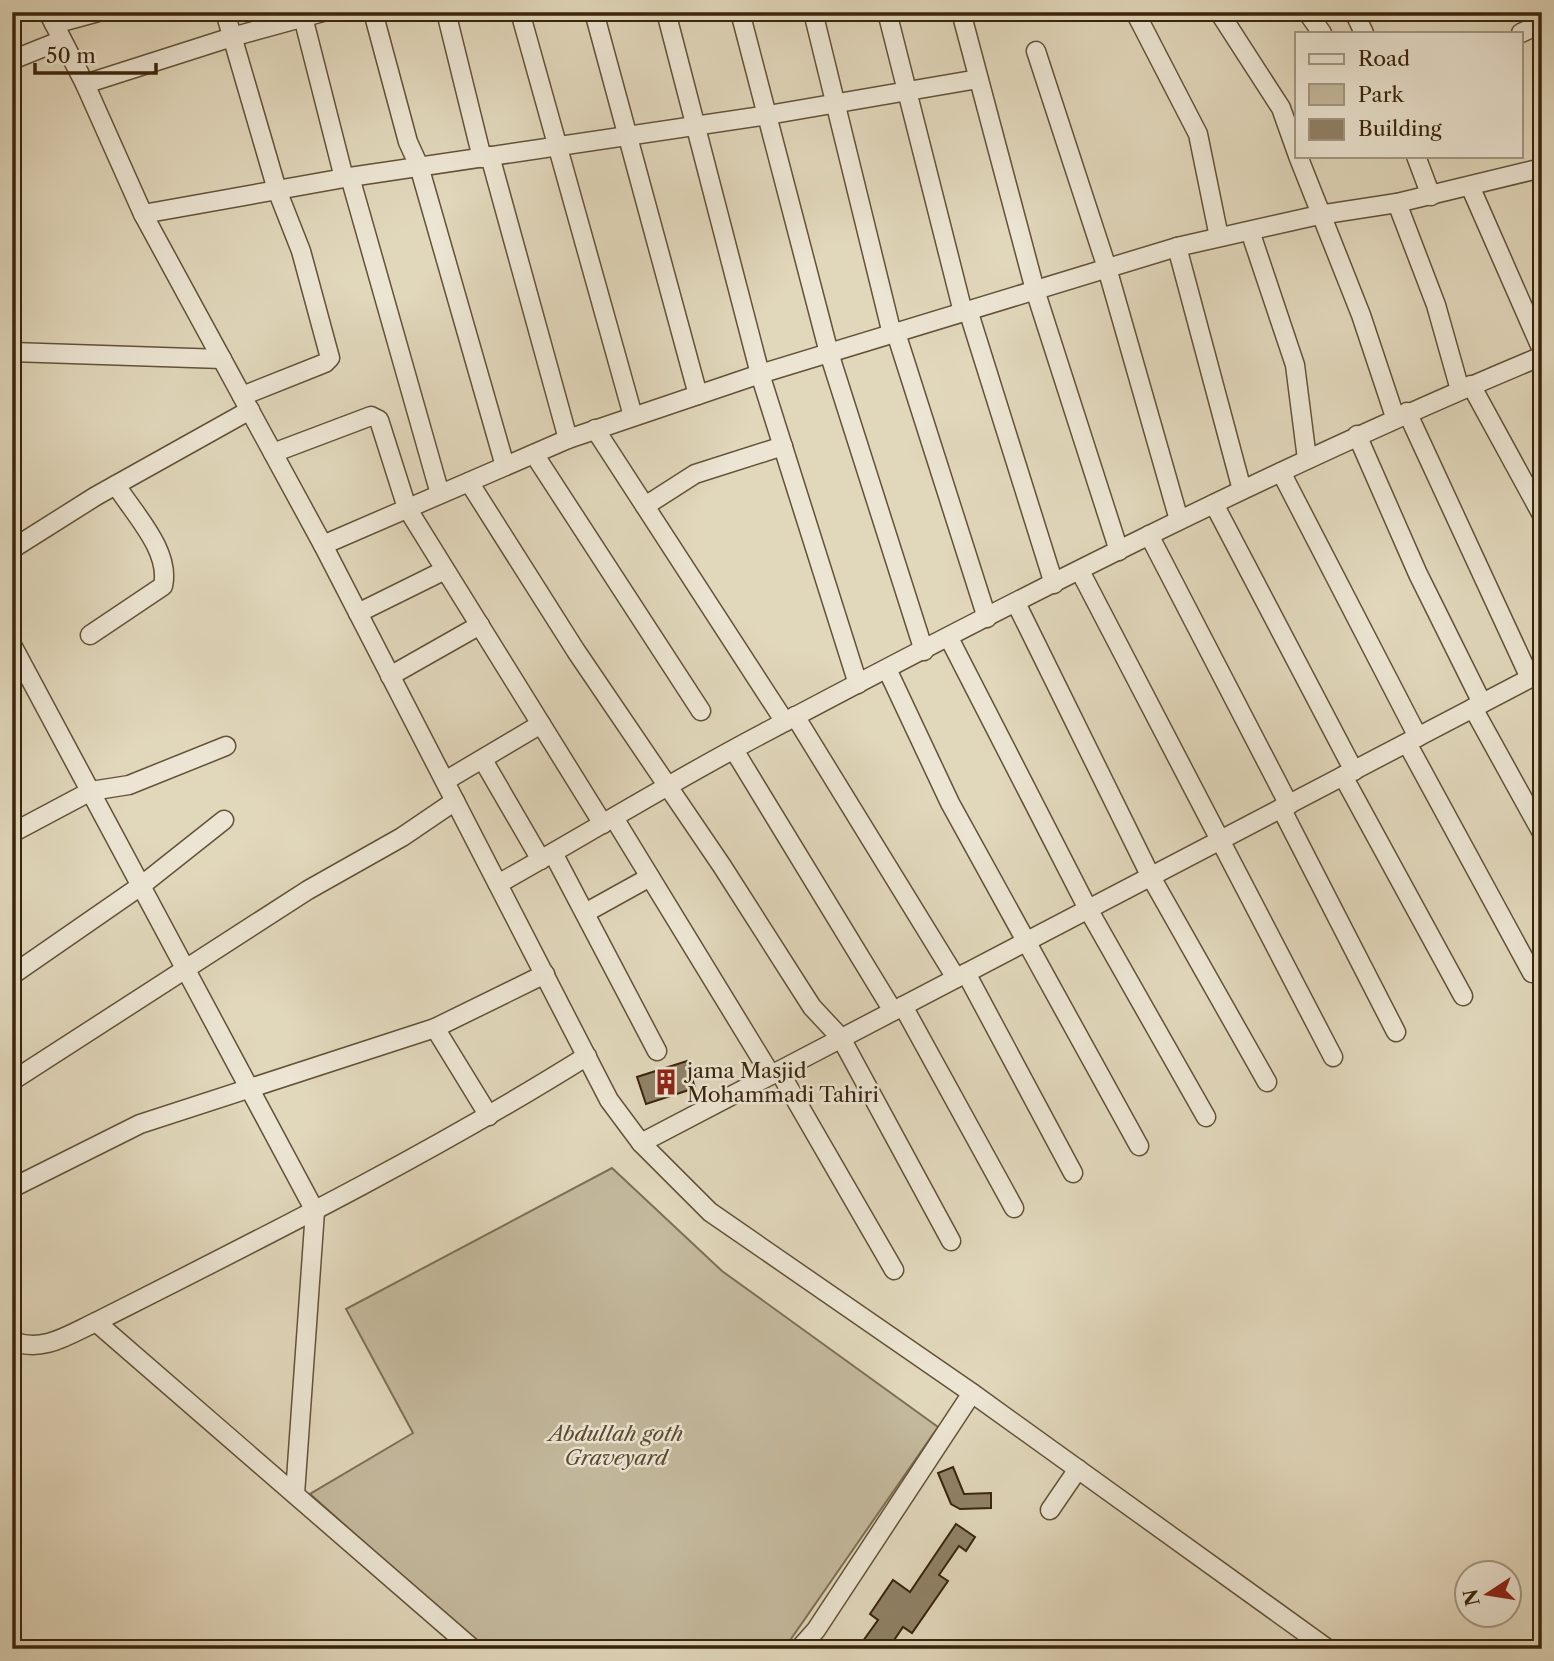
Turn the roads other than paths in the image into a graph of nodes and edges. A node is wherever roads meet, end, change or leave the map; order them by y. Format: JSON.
{"nodes":[{"id":1,"x":98,"y":12,"type":"edge"},
{"id":2,"x":225,"y":12,"type":"edge"},
{"id":3,"x":323,"y":12,"type":"edge"},
{"id":4,"x":373,"y":12,"type":"edge"},
{"id":5,"x":446,"y":12,"type":"edge"},
{"id":6,"x":520,"y":12,"type":"edge"},
{"id":7,"x":594,"y":12,"type":"edge"},
{"id":8,"x":666,"y":12,"type":"edge"},
{"id":9,"x":740,"y":12,"type":"edge"},
{"id":10,"x":813,"y":12,"type":"edge"},
{"id":11,"x":887,"y":12,"type":"edge"},
{"id":12,"x":961,"y":12,"type":"edge"},
{"id":13,"x":1135,"y":12,"type":"edge"},
{"id":14,"x":1219,"y":12,"type":"edge"},
{"id":15,"x":1307,"y":12,"type":"edge"},
{"id":16,"x":1354,"y":12,"type":"edge"},
{"id":17,"x":303,"y":17,"type":"junction"},
{"id":18,"x":1542,"y":23,"type":"edge"},
{"id":19,"x":55,"y":26,"type":"edge"},
{"id":20,"x":1321,"y":32,"type":"edge"},
{"id":21,"x":1364,"y":32,"type":"edge"},
{"id":22,"x":1522,"y":33,"type":"edge"},
{"id":23,"x":232,"y":37,"type":"junction"},
{"id":24,"x":1036,"y":51,"type":"dead end"},
{"id":25,"x":12,"y":60,"type":"edge"},
{"id":26,"x":978,"y":79,"type":"junction"},
{"id":27,"x":85,"y":84,"type":"junction"},
{"id":28,"x":908,"y":93,"type":"junction"},
{"id":29,"x":837,"y":101,"type":"junction"},
{"id":30,"x":768,"y":115,"type":"junction"},
{"id":31,"x":695,"y":124,"type":"junction"},
{"id":32,"x":629,"y":135,"type":"junction"},
{"id":33,"x":558,"y":146,"type":"junction"},
{"id":34,"x":1295,"y":149,"type":"edge"},
{"id":35,"x":486,"y":157,"type":"junction"},
{"id":36,"x":1298,"y":158,"type":"edge"},
{"id":37,"x":1417,"y":158,"type":"edge"},
{"id":38,"x":419,"y":166,"type":"junction"},
{"id":39,"x":1542,"y":168,"type":"edge"},
{"id":40,"x":347,"y":177,"type":"junction"},
{"id":41,"x":1470,"y":187,"type":"junction"},
{"id":42,"x":277,"y":190,"type":"junction"},
{"id":43,"x":1432,"y":196,"type":"junction"},
{"id":44,"x":1397,"y":203,"type":"junction"},
{"id":45,"x":143,"y":214,"type":"junction"},
{"id":46,"x":1319,"y":215,"type":"junction"},
{"id":47,"x":1250,"y":230,"type":"junction"},
{"id":48,"x":1219,"y":237,"type":"junction"},
{"id":49,"x":1177,"y":247,"type":"junction"},
{"id":50,"x":1107,"y":268,"type":"junction"},
{"id":51,"x":1035,"y":290,"type":"junction"},
{"id":52,"x":966,"y":311,"type":"junction"},
{"id":53,"x":894,"y":333,"type":"junction"},
{"id":54,"x":1542,"y":350,"type":"edge"},
{"id":55,"x":12,"y":352,"type":"edge"},
{"id":56,"x":829,"y":353,"type":"junction"},
{"id":57,"x":1542,"y":356,"type":"edge"},
{"id":58,"x":222,"y":359,"type":"junction"},
{"id":59,"x":761,"y":374,"type":"junction"},
{"id":60,"x":1466,"y":388,"type":"junction"},
{"id":61,"x":698,"y":395,"type":"junction"},
{"id":62,"x":246,"y":403,"type":"junction"},
{"id":63,"x":1401,"y":415,"type":"junction"},
{"id":64,"x":633,"y":416,"type":"junction"},
{"id":65,"x":595,"y":429,"type":"junction"},
{"id":66,"x":1357,"y":435,"type":"junction"},
{"id":67,"x":568,"y":439,"type":"junction"},
{"id":68,"x":783,"y":446,"type":"junction"},
{"id":69,"x":273,"y":453,"type":"junction"},
{"id":70,"x":534,"y":454,"type":"junction"},
{"id":71,"x":1307,"y":459,"type":"junction"},
{"id":72,"x":505,"y":466,"type":"junction"},
{"id":73,"x":1281,"y":472,"type":"junction"},
{"id":74,"x":469,"y":482,"type":"junction"},
{"id":75,"x":116,"y":485,"type":"junction"},
{"id":76,"x":1242,"y":490,"type":"junction"},
{"id":77,"x":440,"y":494,"type":"junction"},
{"id":78,"x":1214,"y":504,"type":"junction"},
{"id":79,"x":645,"y":506,"type":"junction"},
{"id":80,"x":407,"y":508,"type":"junction"},
{"id":81,"x":1542,"y":515,"type":"edge"},
{"id":82,"x":1179,"y":520,"type":"junction"},
{"id":83,"x":1149,"y":535,"type":"junction"},
{"id":84,"x":323,"y":545,"type":"junction"},
{"id":85,"x":12,"y":549,"type":"edge"},
{"id":86,"x":1119,"y":551,"type":"junction"},
{"id":87,"x":445,"y":570,"type":"junction"},
{"id":88,"x":1080,"y":571,"type":"junction"},
{"id":89,"x":1054,"y":584,"type":"junction"},
{"id":90,"x":1016,"y":603,"type":"junction"},
{"id":91,"x":358,"y":613,"type":"junction"},
{"id":92,"x":987,"y":618,"type":"junction"},
{"id":93,"x":480,"y":625,"type":"junction"},
{"id":94,"x":90,"y":635,"type":"dead end"},
{"id":95,"x":948,"y":638,"type":"junction"},
{"id":96,"x":12,"y":645,"type":"edge"},
{"id":97,"x":924,"y":651,"type":"junction"},
{"id":98,"x":887,"y":669,"type":"junction"},
{"id":99,"x":1536,"y":675,"type":"edge"},
{"id":100,"x":390,"y":676,"type":"junction"},
{"id":101,"x":858,"y":684,"type":"junction"},
{"id":102,"x":1478,"y":706,"type":"junction"},
{"id":103,"x":701,"y":711,"type":"dead end"},
{"id":104,"x":790,"y":719,"type":"junction"},
{"id":105,"x":541,"y":724,"type":"junction"},
{"id":106,"x":1412,"y":740,"type":"junction"},
{"id":107,"x":226,"y":746,"type":"dead end"},
{"id":108,"x":734,"y":750,"type":"junction"},
{"id":109,"x":483,"y":760,"type":"junction"},
{"id":110,"x":1348,"y":774,"type":"junction"},
{"id":111,"x":445,"y":781,"type":"junction"},
{"id":112,"x":667,"y":788,"type":"junction"},
{"id":113,"x":91,"y":791,"type":"junction"},
{"id":114,"x":455,"y":801,"type":"junction"},
{"id":115,"x":1285,"y":806,"type":"junction"},
{"id":116,"x":224,"y":820,"type":"dead end"},
{"id":117,"x":609,"y":821,"type":"junction"},
{"id":118,"x":12,"y":833,"type":"edge"},
{"id":119,"x":1542,"y":833,"type":"edge"},
{"id":120,"x":1220,"y":841,"type":"junction"},
{"id":121,"x":547,"y":856,"type":"junction"},
{"id":122,"x":650,"y":877,"type":"junction"},
{"id":123,"x":1151,"y":877,"type":"junction"},
{"id":124,"x":498,"y":884,"type":"junction"},
{"id":125,"x":142,"y":886,"type":"junction"},
{"id":126,"x":1088,"y":909,"type":"junction"},
{"id":127,"x":585,"y":913,"type":"junction"},
{"id":128,"x":1026,"y":942,"type":"junction"},
{"id":129,"x":188,"y":970,"type":"junction"},
{"id":130,"x":1532,"y":972,"type":"dead end"},
{"id":131,"x":545,"y":974,"type":"junction"},
{"id":132,"x":12,"y":975,"type":"edge"},
{"id":133,"x":961,"y":976,"type":"junction"},
{"id":134,"x":1463,"y":996,"type":"dead end"},
{"id":135,"x":898,"y":1009,"type":"junction"},
{"id":136,"x":435,"y":1028,"type":"junction"},
{"id":137,"x":1396,"y":1032,"type":"dead end"},
{"id":138,"x":841,"y":1038,"type":"junction"},
{"id":139,"x":657,"y":1051,"type":"dead end"},
{"id":140,"x":587,"y":1056,"type":"junction"},
{"id":141,"x":1332,"y":1057,"type":"dead end"},
{"id":142,"x":775,"y":1073,"type":"junction"},
{"id":143,"x":12,"y":1081,"type":"edge"},
{"id":144,"x":1267,"y":1082,"type":"dead end"},
{"id":145,"x":252,"y":1088,"type":"junction"},
{"id":146,"x":489,"y":1116,"type":"junction"},
{"id":147,"x":1206,"y":1117,"type":"dead end"},
{"id":148,"x":641,"y":1143,"type":"junction"},
{"id":149,"x":1139,"y":1146,"type":"dead end"},
{"id":150,"x":1073,"y":1172,"type":"dead end"},
{"id":151,"x":12,"y":1188,"type":"edge"},
{"id":152,"x":1014,"y":1208,"type":"dead end"},
{"id":153,"x":315,"y":1211,"type":"junction"},
{"id":154,"x":951,"y":1241,"type":"dead end"},
{"id":155,"x":894,"y":1270,"type":"dead end"},
{"id":156,"x":96,"y":1322,"type":"junction"},
{"id":157,"x":12,"y":1341,"type":"edge"},
{"id":158,"x":972,"y":1392,"type":"junction"},
{"id":159,"x":1078,"y":1469,"type":"junction"},
{"id":160,"x":295,"y":1494,"type":"junction"},
{"id":161,"x":1051,"y":1510,"type":"dead end"},
{"id":162,"x":473,"y":1649,"type":"edge"},
{"id":163,"x":800,"y":1649,"type":"edge"},
{"id":164,"x":1328,"y":1649,"type":"edge"}],
"edges":[{"from":1,"to":19,"type":"street"},
{"from":2,"to":23,"type":"street"},
{"from":3,"to":17,"type":"street"},
{"from":4,"to":38,"type":"street"},
{"from":5,"to":35,"type":"street"},
{"from":6,"to":33,"type":"street"},
{"from":7,"to":32,"type":"street"},
{"from":8,"to":31,"type":"street"},
{"from":9,"to":30,"type":"street"},
{"from":10,"to":29,"type":"street"},
{"from":11,"to":28,"type":"street"},
{"from":12,"to":26,"type":"street"},
{"from":13,"to":48,"type":"street"},
{"from":14,"to":34,"type":"street"},
{"from":15,"to":20,"type":"street"},
{"from":16,"to":21,"type":"street"},
{"from":17,"to":23,"type":"street"},
{"from":17,"to":40,"type":"street"},
{"from":18,"to":22,"type":"street"},
{"from":19,"to":25,"type":"street"},
{"from":19,"to":27,"type":"street"},
{"from":23,"to":27,"type":"street"},
{"from":23,"to":42,"type":"street"},
{"from":24,"to":50,"type":"street"},
{"from":26,"to":28,"type":"street"},
{"from":26,"to":51,"type":"street"},
{"from":27,"to":45,"type":"street"},
{"from":28,"to":29,"type":"street"},
{"from":28,"to":52,"type":"street"},
{"from":29,"to":30,"type":"street"},
{"from":29,"to":53,"type":"street"},
{"from":30,"to":31,"type":"street"},
{"from":30,"to":56,"type":"street"},
{"from":31,"to":32,"type":"street"},
{"from":31,"to":59,"type":"street"},
{"from":32,"to":33,"type":"street"},
{"from":32,"to":61,"type":"street"},
{"from":33,"to":35,"type":"street"},
{"from":33,"to":64,"type":"street"},
{"from":35,"to":38,"type":"street"},
{"from":35,"to":67,"type":"street"},
{"from":36,"to":46,"type":"street"},
{"from":37,"to":43,"type":"street"},
{"from":38,"to":40,"type":"street"},
{"from":38,"to":72,"type":"street"},
{"from":39,"to":41,"type":"street"},
{"from":40,"to":42,"type":"street"},
{"from":40,"to":77,"type":"street"},
{"from":41,"to":43,"type":"street"},
{"from":41,"to":54,"type":"street"},
{"from":42,"to":45,"type":"street"},
{"from":42,"to":62,"type":"street"},
{"from":43,"to":44,"type":"street"},
{"from":44,"to":46,"type":"street"},
{"from":44,"to":60,"type":"street"},
{"from":45,"to":58,"type":"street"},
{"from":46,"to":47,"type":"street"},
{"from":46,"to":63,"type":"street"},
{"from":47,"to":48,"type":"street"},
{"from":47,"to":71,"type":"street"},
{"from":48,"to":49,"type":"street"},
{"from":49,"to":50,"type":"street"},
{"from":49,"to":76,"type":"street"},
{"from":50,"to":51,"type":"street"},
{"from":50,"to":82,"type":"street"},
{"from":51,"to":52,"type":"street"},
{"from":51,"to":86,"type":"street"},
{"from":52,"to":53,"type":"street"},
{"from":52,"to":89,"type":"street"},
{"from":53,"to":56,"type":"street"},
{"from":53,"to":92,"type":"street"},
{"from":55,"to":58,"type":"street"},
{"from":56,"to":59,"type":"street"},
{"from":56,"to":97,"type":"street"},
{"from":57,"to":60,"type":"street"},
{"from":58,"to":62,"type":"street"},
{"from":59,"to":61,"type":"street"},
{"from":59,"to":68,"type":"street"},
{"from":60,"to":63,"type":"street"},
{"from":60,"to":81,"type":"street"},
{"from":61,"to":64,"type":"street"},
{"from":62,"to":69,"type":"street"},
{"from":62,"to":75,"type":"street"},
{"from":63,"to":66,"type":"street"},
{"from":63,"to":99,"type":"street"},
{"from":64,"to":65,"type":"street"},
{"from":65,"to":67,"type":"street"},
{"from":65,"to":79,"type":"street"},
{"from":66,"to":71,"type":"street"},
{"from":66,"to":102,"type":"street"},
{"from":67,"to":70,"type":"street"},
{"from":68,"to":79,"type":"street"},
{"from":68,"to":101,"type":"street"},
{"from":69,"to":80,"type":"street"},
{"from":69,"to":84,"type":"street"},
{"from":70,"to":72,"type":"street"},
{"from":70,"to":103,"type":"street"},
{"from":71,"to":73,"type":"street"},
{"from":72,"to":74,"type":"street"},
{"from":73,"to":76,"type":"street"},
{"from":73,"to":106,"type":"street"},
{"from":74,"to":77,"type":"street"},
{"from":74,"to":112,"type":"street"},
{"from":75,"to":85,"type":"street"},
{"from":75,"to":94,"type":"street"},
{"from":76,"to":78,"type":"street"},
{"from":77,"to":80,"type":"street"},
{"from":78,"to":82,"type":"street"},
{"from":78,"to":110,"type":"street"},
{"from":79,"to":104,"type":"street"},
{"from":80,"to":84,"type":"street"},
{"from":80,"to":87,"type":"street"},
{"from":82,"to":83,"type":"street"},
{"from":83,"to":86,"type":"street"},
{"from":83,"to":115,"type":"street"},
{"from":84,"to":91,"type":"street"},
{"from":86,"to":88,"type":"street"},
{"from":87,"to":91,"type":"street"},
{"from":87,"to":93,"type":"street"},
{"from":88,"to":89,"type":"street"},
{"from":88,"to":120,"type":"street"},
{"from":89,"to":90,"type":"street"},
{"from":90,"to":92,"type":"street"},
{"from":90,"to":123,"type":"street"},
{"from":91,"to":100,"type":"street"},
{"from":92,"to":95,"type":"street"},
{"from":93,"to":100,"type":"street"},
{"from":93,"to":105,"type":"street"},
{"from":95,"to":97,"type":"street"},
{"from":95,"to":126,"type":"street"},
{"from":96,"to":113,"type":"street"},
{"from":97,"to":98,"type":"street"},
{"from":98,"to":101,"type":"street"},
{"from":98,"to":128,"type":"street"},
{"from":99,"to":102,"type":"street"},
{"from":100,"to":111,"type":"street"},
{"from":101,"to":104,"type":"street"},
{"from":102,"to":106,"type":"street"},
{"from":102,"to":119,"type":"street"},
{"from":104,"to":108,"type":"street"},
{"from":104,"to":133,"type":"street"},
{"from":105,"to":109,"type":"street"},
{"from":105,"to":117,"type":"street"},
{"from":106,"to":110,"type":"street"},
{"from":106,"to":130,"type":"street"},
{"from":107,"to":113,"type":"street"},
{"from":108,"to":112,"type":"street"},
{"from":108,"to":135,"type":"street"},
{"from":109,"to":111,"type":"street"},
{"from":109,"to":121,"type":"street"},
{"from":110,"to":115,"type":"street"},
{"from":110,"to":134,"type":"street"},
{"from":111,"to":114,"type":"street"},
{"from":112,"to":117,"type":"street"},
{"from":112,"to":138,"type":"street"},
{"from":113,"to":118,"type":"street"},
{"from":113,"to":125,"type":"street"},
{"from":114,"to":124,"type":"street"},
{"from":114,"to":129,"type":"street"},
{"from":115,"to":120,"type":"street"},
{"from":115,"to":137,"type":"street"},
{"from":116,"to":125,"type":"street"},
{"from":117,"to":121,"type":"street"},
{"from":117,"to":122,"type":"street"},
{"from":120,"to":123,"type":"street"},
{"from":120,"to":141,"type":"street"},
{"from":121,"to":124,"type":"street"},
{"from":121,"to":127,"type":"street"},
{"from":122,"to":127,"type":"street"},
{"from":122,"to":142,"type":"street"},
{"from":123,"to":126,"type":"street"},
{"from":123,"to":144,"type":"street"},
{"from":124,"to":131,"type":"street"},
{"from":125,"to":129,"type":"street"},
{"from":125,"to":132,"type":"street"},
{"from":126,"to":128,"type":"street"},
{"from":126,"to":147,"type":"street"},
{"from":127,"to":139,"type":"street"},
{"from":128,"to":133,"type":"street"},
{"from":128,"to":149,"type":"street"},
{"from":129,"to":143,"type":"street"},
{"from":129,"to":145,"type":"street"},
{"from":131,"to":136,"type":"street"},
{"from":131,"to":140,"type":"street"},
{"from":133,"to":135,"type":"street"},
{"from":133,"to":150,"type":"street"},
{"from":135,"to":138,"type":"street"},
{"from":135,"to":152,"type":"street"},
{"from":136,"to":145,"type":"street"},
{"from":136,"to":146,"type":"street"},
{"from":138,"to":142,"type":"street"},
{"from":138,"to":154,"type":"street"},
{"from":140,"to":146,"type":"street"},
{"from":140,"to":148,"type":"street"},
{"from":142,"to":148,"type":"street"},
{"from":142,"to":155,"type":"street"},
{"from":145,"to":151,"type":"street"},
{"from":145,"to":153,"type":"street"},
{"from":146,"to":153,"type":"street"},
{"from":148,"to":158,"type":"street"},
{"from":153,"to":156,"type":"street"},
{"from":153,"to":160,"type":"street"},
{"from":156,"to":157,"type":"street"},
{"from":156,"to":160,"type":"street"},
{"from":158,"to":159,"type":"street"},
{"from":158,"to":163,"type":"street"},
{"from":159,"to":161,"type":"street"},
{"from":159,"to":164,"type":"street"},
{"from":160,"to":162,"type":"street"}]}
